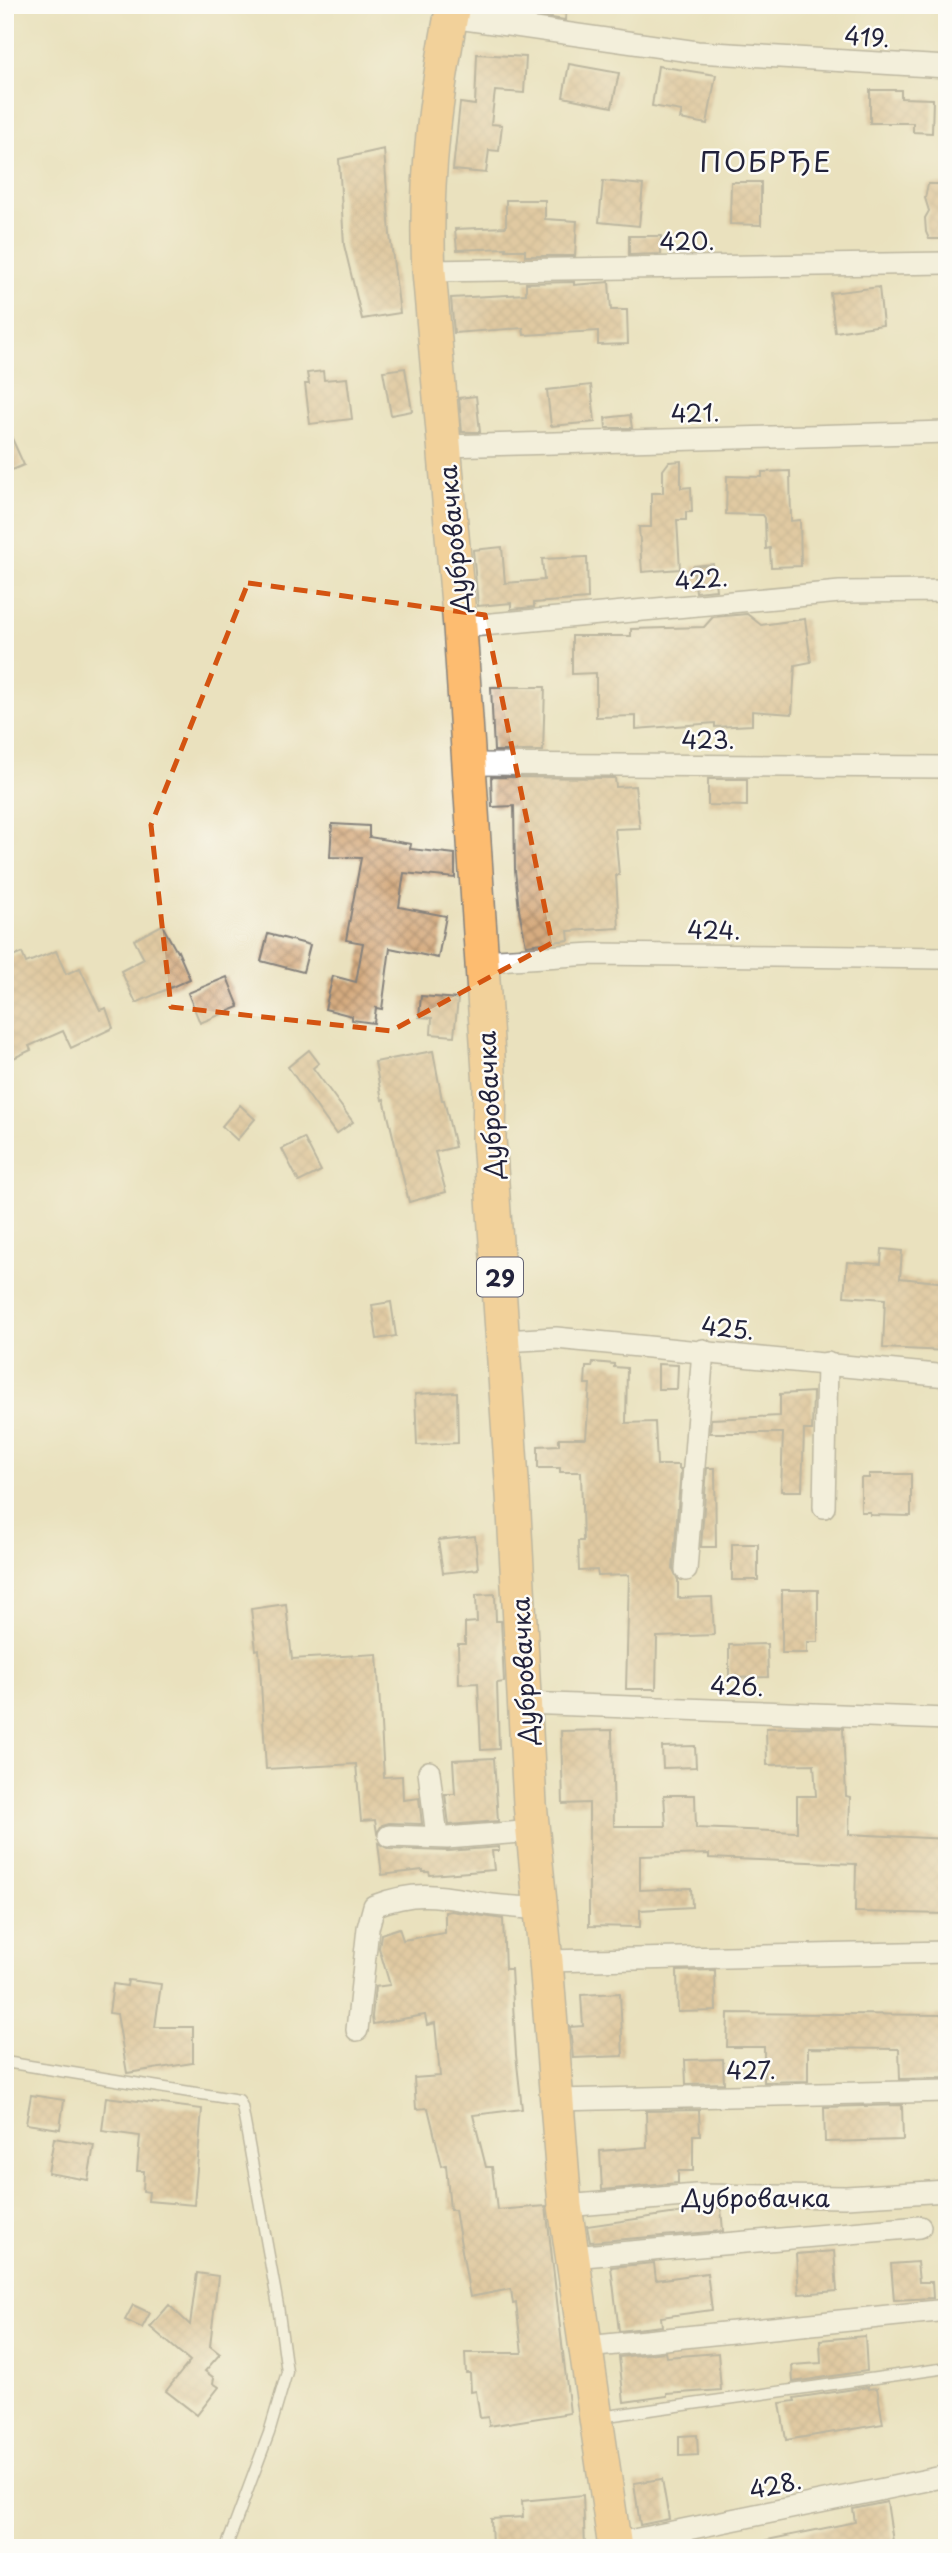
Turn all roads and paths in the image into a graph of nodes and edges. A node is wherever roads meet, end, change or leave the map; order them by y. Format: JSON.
{"nodes":[{"id":1,"x":452,"y":11,"type":"edge"},
{"id":2,"x":947,"y":67,"type":"edge"},
{"id":3,"x":947,"y":262,"type":"edge"},
{"id":4,"x":429,"y":271,"type":"junction"},
{"id":5,"x":947,"y":432,"type":"edge"},
{"id":6,"x":445,"y":446,"type":"junction"},
{"id":7,"x":947,"y":591,"type":"edge"},
{"id":8,"x":460,"y":626,"type":"junction"},
{"id":9,"x":469,"y":764,"type":"junction"},
{"id":10,"x":947,"y":767,"type":"edge"},
{"id":11,"x":947,"y":958,"type":"edge"},
{"id":12,"x":481,"y":961,"type":"junction"},
{"id":13,"x":504,"y":1340,"type":"junction"},
{"id":14,"x":703,"y":1350,"type":"junction"},
{"id":15,"x":827,"y":1363,"type":"junction"},
{"id":16,"x":947,"y":1376,"type":"edge"},
{"id":17,"x":824,"y":1507,"type":"dead end"},
{"id":18,"x":687,"y":1570,"type":"dead end"},
{"id":19,"x":524,"y":1703,"type":"junction"},
{"id":20,"x":947,"y":1719,"type":"edge"},
{"id":21,"x":429,"y":1772,"type":"dead end"},
{"id":22,"x":533,"y":1831,"type":"junction"},
{"id":23,"x":388,"y":1836,"type":"dead end"},
{"id":24,"x":437,"y":1837,"type":"junction"},
{"id":25,"x":541,"y":1909,"type":"junction"},
{"id":26,"x":947,"y":1952,"type":"edge"},
{"id":27,"x":546,"y":1961,"type":"junction"},
{"id":28,"x":357,"y":2030,"type":"dead end"},
{"id":29,"x":5,"y":2062,"type":"edge"},
{"id":30,"x":947,"y":2091,"type":"edge"},
{"id":31,"x":556,"y":2100,"type":"junction"},
{"id":32,"x":947,"y":2191,"type":"edge"},
{"id":33,"x":565,"y":2206,"type":"junction"},
{"id":34,"x":920,"y":2227,"type":"dead end"},
{"id":35,"x":572,"y":2257,"type":"junction"},
{"id":36,"x":947,"y":2310,"type":"edge"},
{"id":37,"x":587,"y":2347,"type":"junction"},
{"id":38,"x":947,"y":2368,"type":"edge"},
{"id":39,"x":597,"y":2417,"type":"junction"},
{"id":40,"x":947,"y":2476,"type":"edge"},
{"id":41,"x":615,"y":2546,"type":"edge"},
{"id":42,"x":226,"y":2548,"type":"edge"}],
"edges":[{"from":1,"to":2,"type":"street","name":"419."},
{"from":1,"to":4,"type":"main road","name":"Дубровачка","number":"29"},
{"from":3,"to":4,"type":"street","name":"420."},
{"from":4,"to":6,"type":"main road","name":"Дубровачка","number":"29"},
{"from":5,"to":6,"type":"street","name":"421."},
{"from":6,"to":8,"type":"main road","name":"Дубровачка","number":"29"},
{"from":7,"to":8,"type":"street","name":"422."},
{"from":8,"to":9,"type":"main road","name":"Дубровачка","number":"29"},
{"from":9,"to":10,"type":"street","name":"423."},
{"from":9,"to":12,"type":"main road","name":"Дубровачка","number":"29"},
{"from":11,"to":12,"type":"street","name":"424."},
{"from":12,"to":13,"type":"main road","name":"Дубровачка","number":"29"},
{"from":13,"to":14,"type":"street","name":"425."},
{"from":13,"to":19,"type":"main road","name":"Дубровачка","number":"29"},
{"from":14,"to":15,"type":"street","name":"425."},
{"from":14,"to":18,"type":"street"},
{"from":15,"to":16,"type":"street","name":"425."},
{"from":15,"to":17,"type":"street"},
{"from":19,"to":20,"type":"street","name":"426."},
{"from":19,"to":22,"type":"main road","name":"Дубровачка","number":"29"},
{"from":21,"to":24,"type":"street"},
{"from":22,"to":24,"type":"street"},
{"from":22,"to":25,"type":"main road","name":"Дубровачка","number":"29"},
{"from":23,"to":24,"type":"street"},
{"from":25,"to":27,"type":"main road","name":"Дубровачка","number":"29"},
{"from":25,"to":28,"type":"street"},
{"from":26,"to":27,"type":"street"},
{"from":27,"to":31,"type":"main road","name":"Дубровачка","number":"29"},
{"from":29,"to":42,"type":"lane"},
{"from":30,"to":31,"type":"street","name":"427."},
{"from":31,"to":33,"type":"main road","name":"Дубровачка","number":"29"},
{"from":32,"to":33,"type":"street","name":"Дубровачка"},
{"from":33,"to":35,"type":"main road","name":"Дубровачка","number":"29"},
{"from":34,"to":35,"type":"street","name":"Дубровачка"},
{"from":35,"to":37,"type":"main road","name":"Дубровачка","number":"29"},
{"from":36,"to":37,"type":"street"},
{"from":37,"to":39,"type":"main road","name":"Дубровачка","number":"29"},
{"from":38,"to":39,"type":"lane"},
{"from":39,"to":41,"type":"main road","name":"Дубровачка","number":"29"},
{"from":40,"to":41,"type":"street","name":"428."}]}
